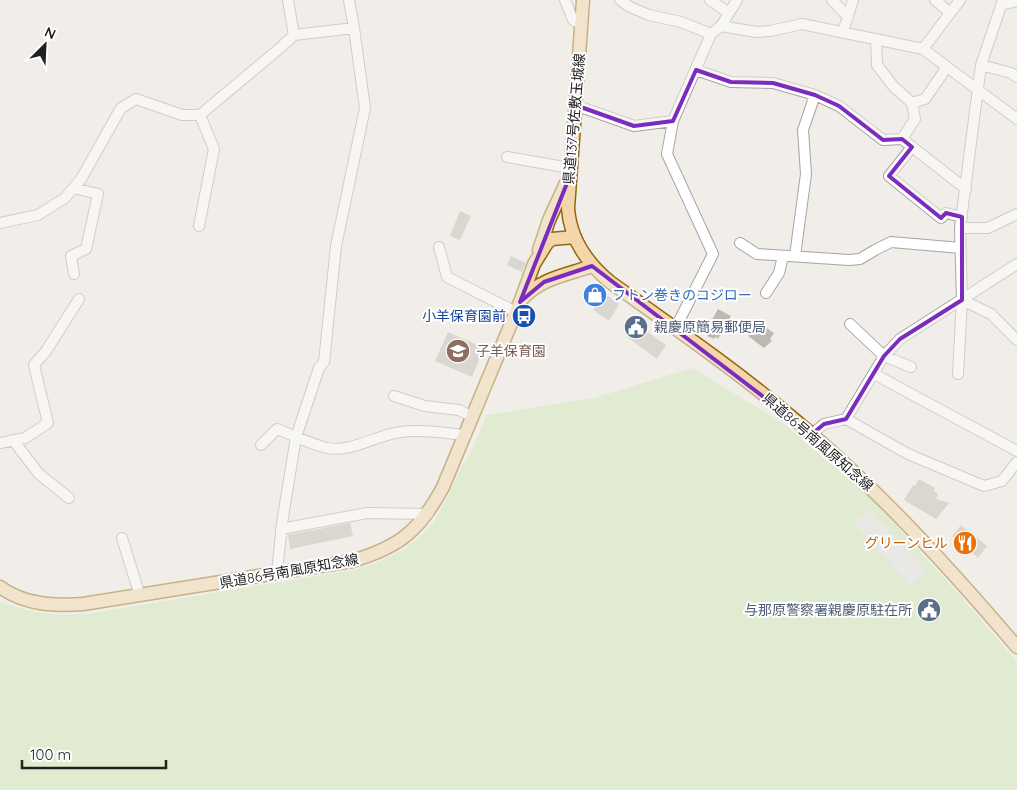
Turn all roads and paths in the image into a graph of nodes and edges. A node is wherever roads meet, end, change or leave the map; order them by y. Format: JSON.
{"nodes":[{"id":1,"x":288,"y":0,"type":"edge"},
{"id":2,"x":349,"y":0,"type":"edge"},
{"id":3,"x":565,"y":0,"type":"edge"},
{"id":4,"x":583,"y":0,"type":"edge"},
{"id":5,"x":620,"y":0,"type":"edge"},
{"id":6,"x":710,"y":0,"type":"edge"},
{"id":7,"x":737,"y":0,"type":"edge"},
{"id":8,"x":832,"y":0,"type":"edge"},
{"id":9,"x":853,"y":0,"type":"edge"},
{"id":10,"x":936,"y":0,"type":"edge"},
{"id":11,"x":960,"y":0,"type":"edge"},
{"id":12,"x":1017,"y":1,"type":"edge"},
{"id":13,"x":1002,"y":2,"type":"edge"},
{"id":14,"x":729,"y":12,"type":"junction"},
{"id":15,"x":950,"y":13,"type":"junction"},
{"id":16,"x":848,"y":17,"type":"junction"},
{"id":17,"x":582,"y":24,"type":"junction"},
{"id":18,"x":721,"y":26,"type":"junction"},
{"id":19,"x":354,"y":28,"type":"junction"},
{"id":20,"x":843,"y":32,"type":"junction"},
{"id":21,"x":712,"y":34,"type":"junction"},
{"id":22,"x":294,"y":35,"type":"junction"},
{"id":23,"x":876,"y":40,"type":"junction"},
{"id":24,"x":923,"y":49,"type":"junction"},
{"id":25,"x":981,"y":65,"type":"junction"},
{"id":26,"x":947,"y":67,"type":"junction"},
{"id":27,"x":696,"y":70,"type":"junction"},
{"id":28,"x":1017,"y":77,"type":"edge"},
{"id":29,"x":979,"y":90,"type":"junction"},
{"id":30,"x":815,"y":95,"type":"junction"},
{"id":31,"x":912,"y":103,"type":"junction"},
{"id":32,"x":575,"y":105,"type":"junction"},
{"id":33,"x":200,"y":115,"type":"junction"},
{"id":34,"x":1017,"y":119,"type":"edge"},
{"id":35,"x":673,"y":121,"type":"junction"},
{"id":36,"x":902,"y":139,"type":"junction"},
{"id":37,"x":912,"y":147,"type":"junction"},
{"id":38,"x":507,"y":157,"type":"dead end"},
{"id":39,"x":570,"y":173,"type":"junction"},
{"id":40,"x":74,"y":188,"type":"junction"},
{"id":41,"x":966,"y":189,"type":"junction"},
{"id":42,"x":1017,"y":214,"type":"edge"},
{"id":43,"x":962,"y":217,"type":"junction"},
{"id":44,"x":0,"y":223,"type":"edge"},
{"id":45,"x":199,"y":226,"type":"dead end"},
{"id":46,"x":960,"y":228,"type":"junction"},
{"id":47,"x":574,"y":237,"type":"junction"},
{"id":48,"x":740,"y":243,"type":"dead end"},
{"id":49,"x":439,"y":247,"type":"dead end"},
{"id":50,"x":961,"y":248,"type":"junction"},
{"id":51,"x":783,"y":256,"type":"junction"},
{"id":52,"x":795,"y":256,"type":"junction"},
{"id":53,"x":534,"y":264,"type":"junction"},
{"id":54,"x":1017,"y":264,"type":"edge"},
{"id":55,"x":592,"y":266,"type":"junction"},
{"id":56,"x":74,"y":274,"type":"dead end"},
{"id":57,"x":766,"y":294,"type":"dead end"},
{"id":58,"x":79,"y":298,"type":"dead end"},
{"id":59,"x":962,"y":300,"type":"junction"},
{"id":60,"x":518,"y":307,"type":"junction"},
{"id":61,"x":850,"y":324,"type":"dead end"},
{"id":62,"x":675,"y":329,"type":"junction"},
{"id":63,"x":1017,"y":340,"type":"edge"},
{"id":64,"x":884,"y":356,"type":"junction"},
{"id":65,"x":911,"y":367,"type":"dead end"},
{"id":66,"x":874,"y":374,"type":"junction"},
{"id":67,"x":958,"y":374,"type":"dead end"},
{"id":68,"x":394,"y":396,"type":"dead end"},
{"id":69,"x":473,"y":417,"type":"junction"},
{"id":70,"x":846,"y":419,"type":"junction"},
{"id":71,"x":812,"y":434,"type":"junction"},
{"id":72,"x":466,"y":435,"type":"junction"},
{"id":73,"x":296,"y":437,"type":"junction"},
{"id":74,"x":13,"y":440,"type":"junction"},
{"id":75,"x":0,"y":443,"type":"edge"},
{"id":76,"x":260,"y":444,"type":"dead end"},
{"id":77,"x":1017,"y":451,"type":"edge"},
{"id":78,"x":1017,"y":462,"type":"edge"},
{"id":79,"x":69,"y":498,"type":"dead end"},
{"id":80,"x":428,"y":514,"type":"junction"},
{"id":81,"x":282,"y":529,"type":"junction"},
{"id":82,"x":122,"y":538,"type":"dead end"},
{"id":83,"x":277,"y":573,"type":"junction"},
{"id":84,"x":0,"y":587,"type":"edge"},
{"id":85,"x":140,"y":596,"type":"junction"},
{"id":86,"x":1017,"y":647,"type":"edge"}],
"edges":[{"from":1,"to":22,"type":"street"},
{"from":2,"to":19,"type":"street"},
{"from":3,"to":17,"type":"street"},
{"from":4,"to":17,"type":"main road","name":"県道137号佐敷玉城線"},
{"from":5,"to":21,"type":"street"},
{"from":6,"to":14,"type":"street"},
{"from":7,"to":14,"type":"street"},
{"from":8,"to":16,"type":"street"},
{"from":9,"to":16,"type":"street"},
{"from":10,"to":15,"type":"street"},
{"from":11,"to":15,"type":"street"},
{"from":12,"to":13,"type":"street"},
{"from":13,"to":25,"type":"street"},
{"from":14,"to":18,"type":"street"},
{"from":15,"to":24,"type":"street"},
{"from":16,"to":20,"type":"street"},
{"from":17,"to":32,"type":"main road","name":"県道137号佐敷玉城線"},
{"from":18,"to":20,"type":"street"},
{"from":18,"to":21,"type":"street"},
{"from":19,"to":22,"type":"street"},
{"from":19,"to":73,"type":"street"},
{"from":20,"to":23,"type":"street"},
{"from":21,"to":27,"type":"street"},
{"from":22,"to":33,"type":"street"},
{"from":23,"to":24,"type":"street"},
{"from":23,"to":31,"type":"street"},
{"from":24,"to":26,"type":"street"},
{"from":25,"to":28,"type":"street"},
{"from":25,"to":29,"type":"street"},
{"from":26,"to":29,"type":"street"},
{"from":26,"to":31,"type":"street"},
{"from":27,"to":30,"type":"street"},
{"from":27,"to":35,"type":"street"},
{"from":29,"to":34,"type":"street"},
{"from":29,"to":41,"type":"street"},
{"from":30,"to":36,"type":"street"},
{"from":30,"to":52,"type":"street"},
{"from":31,"to":36,"type":"street"},
{"from":32,"to":35,"type":"street"},
{"from":32,"to":39,"type":"main road","name":"県道137号佐敷玉城線"},
{"from":33,"to":40,"type":"street"},
{"from":33,"to":45,"type":"street"},
{"from":35,"to":62,"type":"street"},
{"from":36,"to":37,"type":"street"},
{"from":37,"to":41,"type":"street"},
{"from":37,"to":43,"type":"street"},
{"from":38,"to":39,"type":"street"},
{"from":39,"to":47,"type":"main road","name":"県道137号佐敷玉城線"},
{"from":39,"to":53,"type":"main road"},
{"from":40,"to":44,"type":"street"},
{"from":40,"to":56,"type":"street"},
{"from":41,"to":43,"type":"street"},
{"from":42,"to":46,"type":"street"},
{"from":43,"to":46,"type":"street"},
{"from":46,"to":50,"type":"street"},
{"from":47,"to":53,"type":"main road","name":"県道86号南風原知念線"},
{"from":47,"to":55,"type":"main road","name":"県道86号南風原知念線"},
{"from":48,"to":51,"type":"street"},
{"from":49,"to":60,"type":"street"},
{"from":50,"to":52,"type":"street"},
{"from":50,"to":59,"type":"street"},
{"from":51,"to":52,"type":"street"},
{"from":51,"to":57,"type":"street"},
{"from":53,"to":60,"type":"main road","name":"県道86号南風原知念線"},
{"from":54,"to":59,"type":"street"},
{"from":55,"to":60,"type":"main road","name":"県道86号南風原知念線"},
{"from":55,"to":62,"type":"main road","name":"県道86号南風原知念線"},
{"from":58,"to":74,"type":"street"},
{"from":59,"to":63,"type":"street"},
{"from":59,"to":64,"type":"street"},
{"from":59,"to":67,"type":"street"},
{"from":60,"to":69,"type":"main road","name":"県道86号南風原知念線"},
{"from":61,"to":64,"type":"street"},
{"from":62,"to":71,"type":"main road","name":"県道86号南風原知念線"},
{"from":64,"to":65,"type":"street"},
{"from":64,"to":66,"type":"street"},
{"from":66,"to":70,"type":"street"},
{"from":66,"to":77,"type":"street"},
{"from":68,"to":69,"type":"street"},
{"from":69,"to":72,"type":"main road","name":"県道86号南風原知念線"},
{"from":70,"to":71,"type":"street"},
{"from":70,"to":78,"type":"street"},
{"from":71,"to":86,"type":"main road","name":"県道86号南風原知念線"},
{"from":72,"to":73,"type":"street"},
{"from":72,"to":80,"type":"main road","name":"県道86号南風原知念線"},
{"from":73,"to":76,"type":"street"},
{"from":73,"to":81,"type":"street"},
{"from":74,"to":75,"type":"street"},
{"from":74,"to":79,"type":"street"},
{"from":80,"to":81,"type":"street"},
{"from":80,"to":83,"type":"main road","name":"県道86号南風原知念線"},
{"from":81,"to":83,"type":"street"},
{"from":82,"to":85,"type":"street"},
{"from":83,"to":85,"type":"main road","name":"県道86号南風原知念線"},
{"from":84,"to":85,"type":"main road","name":"県道86号南風原知念線"}]}
